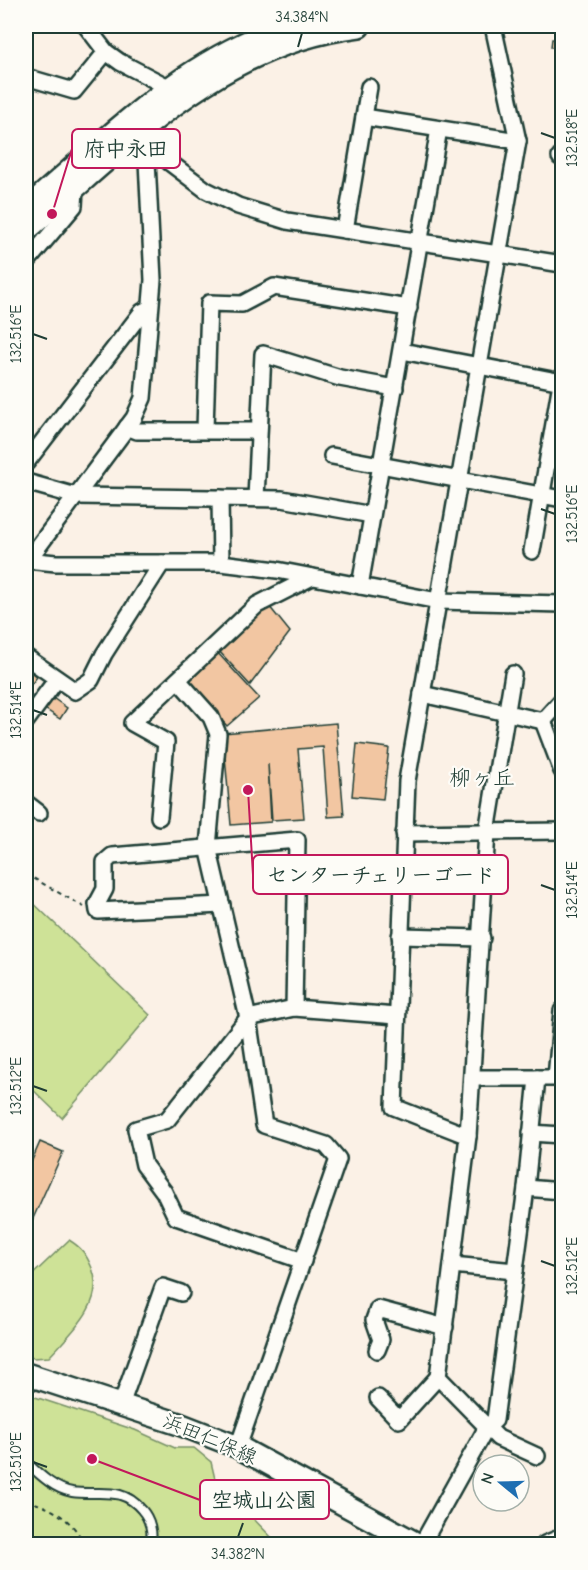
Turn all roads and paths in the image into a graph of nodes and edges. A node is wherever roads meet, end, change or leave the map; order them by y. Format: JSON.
{"nodes":[{"id":1,"x":86,"y":26,"type":"edge"},
{"id":2,"x":288,"y":26,"type":"edge"},
{"id":3,"x":359,"y":26,"type":"edge"},
{"id":4,"x":493,"y":26,"type":"edge"},
{"id":5,"x":106,"y":52,"type":"junction"},
{"id":6,"x":28,"y":82,"type":"edge"},
{"id":7,"x":168,"y":87,"type":"junction"},
{"id":8,"x":369,"y":87,"type":"dead end"},
{"id":9,"x":364,"y":117,"type":"junction"},
{"id":10,"x":439,"y":129,"type":"junction"},
{"id":11,"x":141,"y":133,"type":"junction"},
{"id":12,"x":518,"y":141,"type":"junction"},
{"id":13,"x":75,"y":189,"type":"junction"},
{"id":14,"x":26,"y":209,"type":"edge"},
{"id":15,"x":26,"y":230,"type":"edge"},
{"id":16,"x":345,"y":230,"type":"junction"},
{"id":17,"x":419,"y":241,"type":"junction"},
{"id":18,"x":498,"y":254,"type":"junction"},
{"id":19,"x":26,"y":263,"type":"edge"},
{"id":20,"x":562,"y":264,"type":"edge"},
{"id":21,"x":150,"y":308,"type":"junction"},
{"id":22,"x":409,"y":308,"type":"junction"},
{"id":23,"x":402,"y":351,"type":"junction"},
{"id":24,"x":479,"y":366,"type":"junction"},
{"id":25,"x":562,"y":377,"type":"edge"},
{"id":26,"x":562,"y":382,"type":"edge"},
{"id":27,"x":395,"y":388,"type":"junction"},
{"id":28,"x":127,"y":427,"type":"junction"},
{"id":29,"x":205,"y":429,"type":"junction"},
{"id":30,"x":257,"y":431,"type":"junction"},
{"id":31,"x":332,"y":456,"type":"dead end"},
{"id":32,"x":26,"y":463,"type":"edge"},
{"id":33,"x":381,"y":465,"type":"junction"},
{"id":34,"x":460,"y":479,"type":"junction"},
{"id":35,"x":26,"y":482,"type":"edge"},
{"id":36,"x":543,"y":495,"type":"junction"},
{"id":37,"x":76,"y":496,"type":"junction"},
{"id":38,"x":220,"y":498,"type":"junction"},
{"id":39,"x":256,"y":498,"type":"junction"},
{"id":40,"x":562,"y":499,"type":"edge"},
{"id":41,"x":372,"y":514,"type":"junction"},
{"id":42,"x":532,"y":551,"type":"dead end"},
{"id":43,"x":26,"y":561,"type":"edge"},
{"id":44,"x":162,"y":563,"type":"junction"},
{"id":45,"x":221,"y":563,"type":"junction"},
{"id":46,"x":312,"y":577,"type":"junction"},
{"id":47,"x":360,"y":586,"type":"junction"},
{"id":48,"x":438,"y":602,"type":"junction"},
{"id":49,"x":562,"y":604,"type":"edge"},
{"id":50,"x":26,"y":657,"type":"edge"},
{"id":51,"x":513,"y":674,"type":"dead end"},
{"id":52,"x":57,"y":679,"type":"junction"},
{"id":53,"x":177,"y":680,"type":"junction"},
{"id":54,"x":422,"y":694,"type":"junction"},
{"id":55,"x":562,"y":700,"type":"edge"},
{"id":56,"x":506,"y":712,"type":"junction"},
{"id":57,"x":26,"y":721,"type":"edge"},
{"id":58,"x":543,"y":721,"type":"junction"},
{"id":59,"x":562,"y":771,"type":"edge"},
{"id":60,"x":26,"y":803,"type":"edge"},
{"id":61,"x":39,"y":813,"type":"dead end"},
{"id":62,"x":159,"y":817,"type":"dead end"},
{"id":63,"x":562,"y":831,"type":"edge"},
{"id":64,"x":487,"y":832,"type":"junction"},
{"id":65,"x":404,"y":833,"type":"junction"},
{"id":66,"x":208,"y":847,"type":"junction"},
{"id":67,"x":26,"y":874,"type":"edge"},
{"id":68,"x":222,"y":905,"type":"junction"},
{"id":69,"x":98,"y":911,"type":"junction"},
{"id":70,"x":400,"y":936,"type":"junction"},
{"id":71,"x":482,"y":938,"type":"junction"},
{"id":72,"x":294,"y":1008,"type":"junction"},
{"id":73,"x":562,"y":1011,"type":"edge"},
{"id":74,"x":398,"y":1016,"type":"junction"},
{"id":75,"x":248,"y":1018,"type":"junction"},
{"id":76,"x":472,"y":1078,"type":"junction"},
{"id":77,"x":537,"y":1078,"type":"junction"},
{"id":78,"x":559,"y":1078,"type":"edge"},
{"id":79,"x":531,"y":1133,"type":"junction"},
{"id":80,"x":562,"y":1135,"type":"edge"},
{"id":81,"x":468,"y":1136,"type":"junction"},
{"id":82,"x":526,"y":1188,"type":"junction"},
{"id":83,"x":562,"y":1191,"type":"edge"},
{"id":84,"x":303,"y":1261,"type":"junction"},
{"id":85,"x":452,"y":1265,"type":"junction"},
{"id":86,"x":515,"y":1271,"type":"junction"},
{"id":87,"x":181,"y":1293,"type":"dead end"},
{"id":88,"x":445,"y":1327,"type":"junction"},
{"id":89,"x":377,"y":1350,"type":"dead end"},
{"id":90,"x":26,"y":1374,"type":"edge"},
{"id":91,"x":438,"y":1377,"type":"junction"},
{"id":92,"x":378,"y":1398,"type":"dead end"},
{"id":93,"x":121,"y":1405,"type":"junction"},
{"id":94,"x":487,"y":1427,"type":"junction"},
{"id":95,"x":238,"y":1447,"type":"junction"},
{"id":96,"x":537,"y":1456,"type":"dead end"},
{"id":97,"x":26,"y":1462,"type":"edge"},
{"id":98,"x":26,"y":1501,"type":"edge"},
{"id":99,"x":562,"y":1537,"type":"edge"},
{"id":100,"x":82,"y":1545,"type":"edge"},
{"id":101,"x":151,"y":1545,"type":"edge"},
{"id":102,"x":417,"y":1545,"type":"edge"},
{"id":103,"x":422,"y":1545,"type":"edge"},
{"id":104,"x":544,"y":1545,"type":"edge"}],
"edges":[{"from":1,"to":5,"type":"street"},
{"from":2,"to":7,"type":"main road"},
{"from":3,"to":11,"type":"main road"},
{"from":4,"to":12,"type":"street"},
{"from":5,"to":6,"type":"street"},
{"from":5,"to":7,"type":"street"},
{"from":7,"to":11,"type":"main road"},
{"from":8,"to":9,"type":"street"},
{"from":9,"to":10,"type":"street"},
{"from":9,"to":16,"type":"street"},
{"from":10,"to":12,"type":"street"},
{"from":10,"to":17,"type":"street"},
{"from":11,"to":13,"type":"main road"},
{"from":11,"to":14,"type":"main road"},
{"from":11,"to":16,"type":"street"},
{"from":11,"to":21,"type":"street"},
{"from":12,"to":18,"type":"street"},
{"from":13,"to":15,"type":"main road"},
{"from":13,"to":19,"type":"street"},
{"from":16,"to":17,"type":"street"},
{"from":17,"to":18,"type":"street"},
{"from":17,"to":22,"type":"street"},
{"from":18,"to":20,"type":"street"},
{"from":18,"to":24,"type":"street"},
{"from":21,"to":28,"type":"street"},
{"from":21,"to":32,"type":"street"},
{"from":22,"to":23,"type":"street"},
{"from":22,"to":29,"type":"street"},
{"from":23,"to":24,"type":"street"},
{"from":23,"to":27,"type":"street"},
{"from":24,"to":26,"type":"street"},
{"from":24,"to":34,"type":"street"},
{"from":25,"to":26,"type":"street"},
{"from":26,"to":36,"type":"street"},
{"from":27,"to":30,"type":"street"},
{"from":27,"to":33,"type":"street"},
{"from":28,"to":29,"type":"street"},
{"from":28,"to":37,"type":"street"},
{"from":29,"to":30,"type":"street"},
{"from":30,"to":39,"type":"street"},
{"from":31,"to":33,"type":"street"},
{"from":33,"to":34,"type":"street"},
{"from":33,"to":41,"type":"street"},
{"from":34,"to":36,"type":"street"},
{"from":34,"to":48,"type":"street"},
{"from":35,"to":37,"type":"street"},
{"from":36,"to":40,"type":"street"},
{"from":36,"to":42,"type":"street"},
{"from":37,"to":38,"type":"street"},
{"from":37,"to":43,"type":"street"},
{"from":38,"to":39,"type":"street"},
{"from":38,"to":45,"type":"street"},
{"from":39,"to":41,"type":"street"},
{"from":41,"to":47,"type":"street"},
{"from":43,"to":44,"type":"street"},
{"from":44,"to":45,"type":"street"},
{"from":44,"to":52,"type":"street"},
{"from":45,"to":46,"type":"street"},
{"from":46,"to":47,"type":"street"},
{"from":46,"to":53,"type":"street"},
{"from":47,"to":48,"type":"street"},
{"from":48,"to":49,"type":"street"},
{"from":48,"to":54,"type":"street"},
{"from":50,"to":52,"type":"street"},
{"from":51,"to":56,"type":"street"},
{"from":52,"to":57,"type":"street"},
{"from":53,"to":62,"type":"street"},
{"from":53,"to":66,"type":"street"},
{"from":54,"to":56,"type":"street"},
{"from":54,"to":65,"type":"street"},
{"from":55,"to":58,"type":"street"},
{"from":56,"to":58,"type":"street"},
{"from":56,"to":64,"type":"street"},
{"from":58,"to":59,"type":"street"},
{"from":60,"to":61,"type":"street"},
{"from":63,"to":64,"type":"street"},
{"from":64,"to":65,"type":"street"},
{"from":64,"to":71,"type":"street"},
{"from":65,"to":70,"type":"street"},
{"from":66,"to":68,"type":"street"},
{"from":66,"to":69,"type":"street"},
{"from":66,"to":72,"type":"street"},
{"from":67,"to":69,"type":"path"},
{"from":68,"to":69,"type":"street"},
{"from":68,"to":75,"type":"street"},
{"from":70,"to":71,"type":"street"},
{"from":70,"to":74,"type":"street"},
{"from":71,"to":76,"type":"street"},
{"from":72,"to":74,"type":"street"},
{"from":72,"to":75,"type":"street"},
{"from":73,"to":78,"type":"street"},
{"from":74,"to":81,"type":"street"},
{"from":75,"to":84,"type":"street"},
{"from":75,"to":84,"type":"street"},
{"from":76,"to":77,"type":"street"},
{"from":76,"to":81,"type":"street"},
{"from":77,"to":78,"type":"street"},
{"from":77,"to":79,"type":"street"},
{"from":79,"to":80,"type":"street"},
{"from":79,"to":82,"type":"street"},
{"from":81,"to":85,"type":"street"},
{"from":82,"to":83,"type":"street"},
{"from":82,"to":86,"type":"street"},
{"from":84,"to":95,"type":"street"},
{"from":85,"to":86,"type":"street"},
{"from":85,"to":88,"type":"street"},
{"from":86,"to":94,"type":"street"},
{"from":87,"to":93,"type":"street"},
{"from":88,"to":89,"type":"street"},
{"from":88,"to":91,"type":"street"},
{"from":90,"to":93,"type":"main road","name":"浜田仁保線"},
{"from":91,"to":92,"type":"street"},
{"from":91,"to":94,"type":"street"},
{"from":93,"to":95,"type":"main road","name":"浜田仁保線"},
{"from":94,"to":96,"type":"street"},
{"from":94,"to":103,"type":"street"},
{"from":95,"to":102,"type":"main road","name":"浜田仁保線"},
{"from":97,"to":101,"type":"lane"},
{"from":98,"to":100,"type":"path"},
{"from":99,"to":104,"type":"street"}]}
